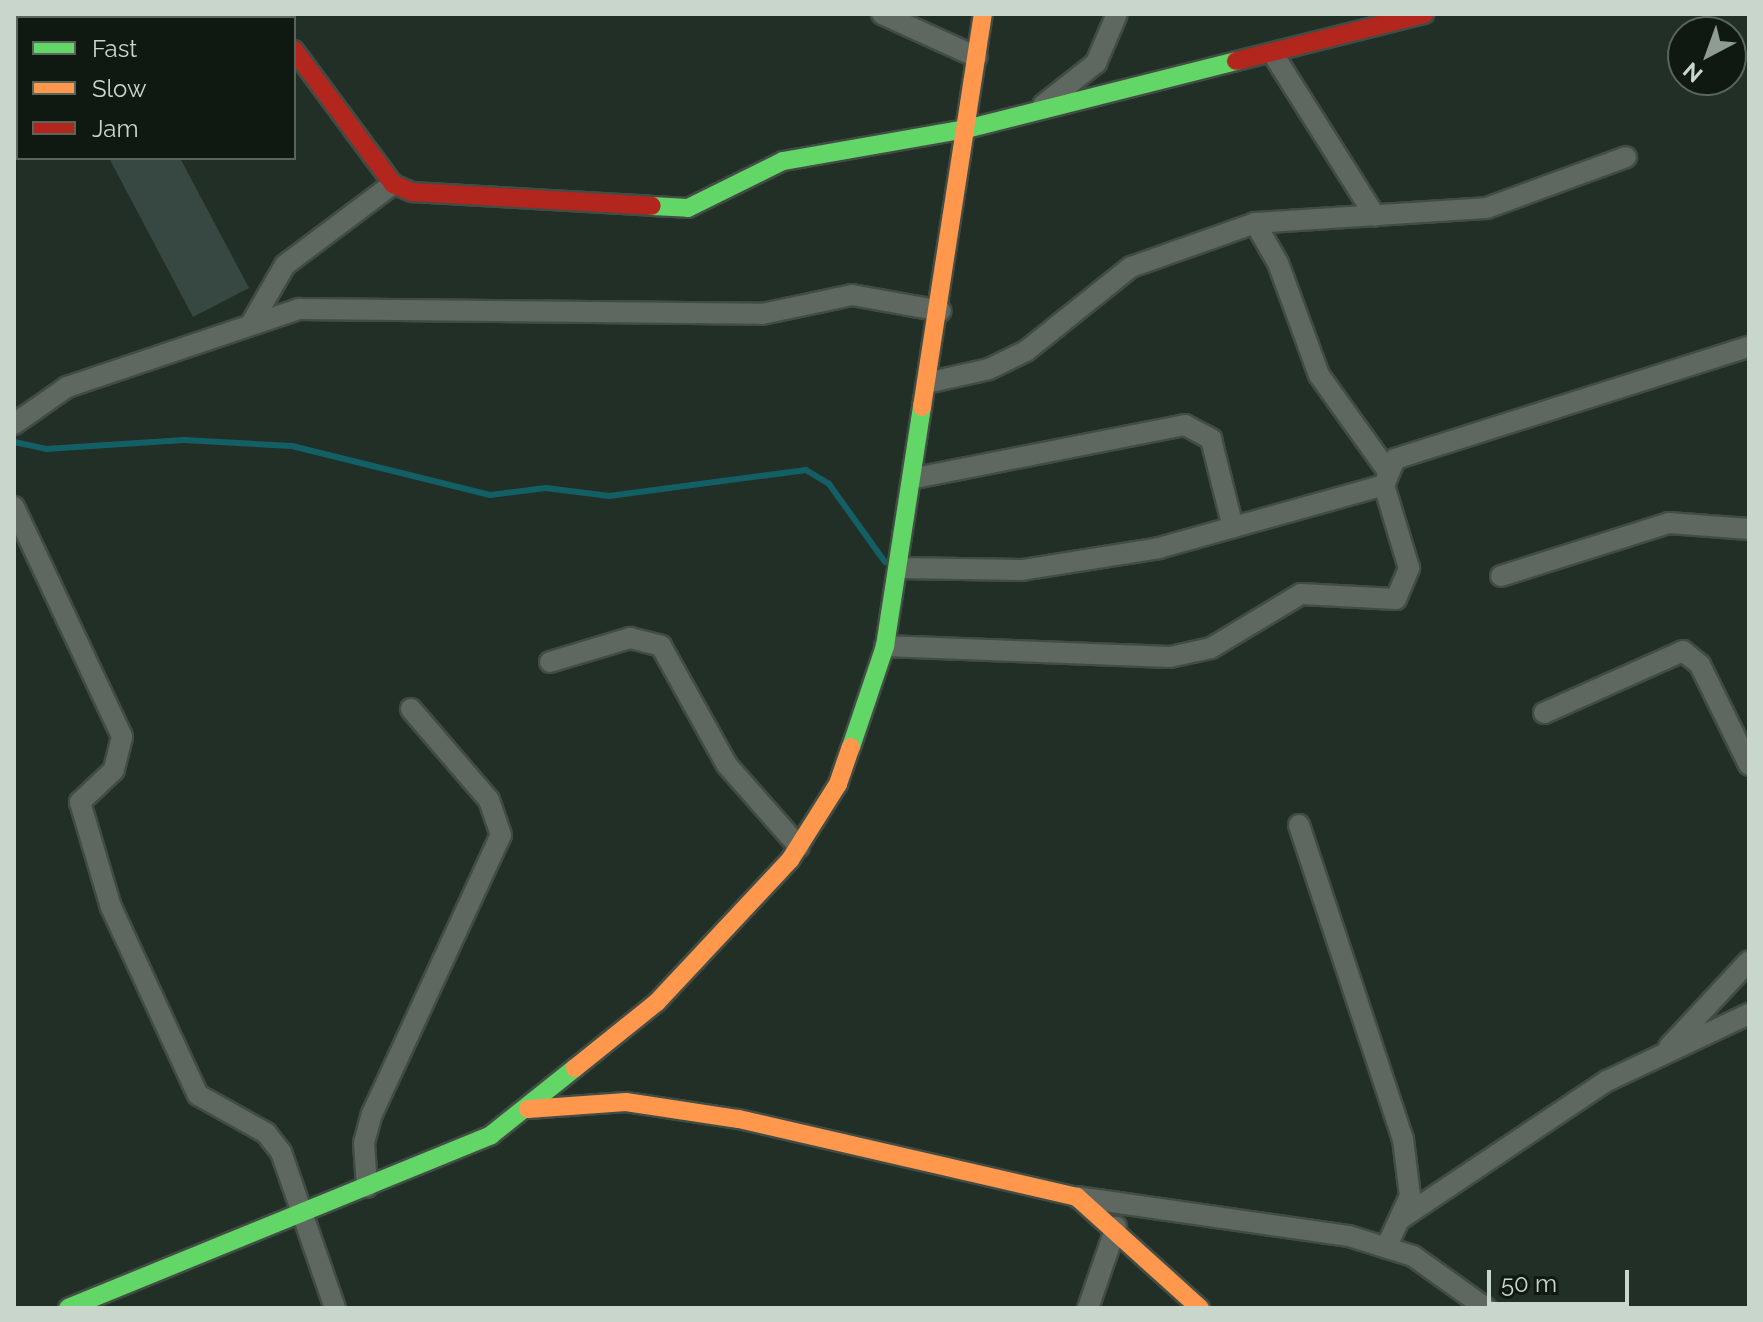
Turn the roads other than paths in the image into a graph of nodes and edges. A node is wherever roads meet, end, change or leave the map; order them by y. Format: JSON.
{"nodes":[{"id":1,"x":882,"y":14,"type":"edge"},
{"id":2,"x":983,"y":14,"type":"edge"},
{"id":3,"x":1117,"y":14,"type":"edge"},
{"id":4,"x":1424,"y":14,"type":"edge"},
{"id":5,"x":296,"y":53,"type":"edge"},
{"id":6,"x":1273,"y":54,"type":"junction"},
{"id":7,"x":977,"y":57,"type":"junction"},
{"id":8,"x":1033,"y":113,"type":"junction"},
{"id":9,"x":966,"y":129,"type":"junction"},
{"id":10,"x":1626,"y":157,"type":"dead end"},
{"id":11,"x":393,"y":184,"type":"junction"},
{"id":12,"x":1375,"y":216,"type":"junction"},
{"id":13,"x":1255,"y":223,"type":"junction"},
{"id":14,"x":941,"y":311,"type":"junction"},
{"id":15,"x":251,"y":324,"type":"junction"},
{"id":16,"x":1749,"y":347,"type":"edge"},
{"id":17,"x":931,"y":382,"type":"junction"},
{"id":18,"x":14,"y":424,"type":"edge"},
{"id":19,"x":915,"y":478,"type":"junction"},
{"id":20,"x":1386,"y":478,"type":"junction"},
{"id":21,"x":14,"y":507,"type":"edge"},
{"id":22,"x":1233,"y":527,"type":"junction"},
{"id":23,"x":1749,"y":529,"type":"edge"},
{"id":24,"x":900,"y":568,"type":"junction"},
{"id":25,"x":1501,"y":576,"type":"dead end"},
{"id":26,"x":885,"y":646,"type":"junction"},
{"id":27,"x":550,"y":662,"type":"dead end"},
{"id":28,"x":411,"y":709,"type":"dead end"},
{"id":29,"x":1544,"y":713,"type":"dead end"},
{"id":30,"x":1747,"y":756,"type":"edge"},
{"id":31,"x":1299,"y":825,"type":"dead end"},
{"id":32,"x":799,"y":847,"type":"junction"},
{"id":33,"x":1749,"y":961,"type":"edge"},
{"id":34,"x":1749,"y":1014,"type":"edge"},
{"id":35,"x":1661,"y":1056,"type":"junction"},
{"id":36,"x":528,"y":1109,"type":"junction"},
{"id":37,"x":367,"y":1187,"type":"junction"},
{"id":38,"x":1077,"y":1197,"type":"junction"},
{"id":39,"x":305,"y":1212,"type":"junction"},
{"id":40,"x":1402,"y":1218,"type":"junction"},
{"id":41,"x":1116,"y":1227,"type":"junction"},
{"id":42,"x":1386,"y":1248,"type":"junction"},
{"id":43,"x":90,"y":1304,"type":"edge"},
{"id":44,"x":68,"y":1308,"type":"edge"},
{"id":45,"x":335,"y":1308,"type":"edge"},
{"id":46,"x":1088,"y":1308,"type":"edge"},
{"id":47,"x":1200,"y":1308,"type":"edge"},
{"id":48,"x":1486,"y":1308,"type":"edge"}],
"edges":[{"from":1,"to":7,"type":"street"},
{"from":2,"to":7,"type":"main road"},
{"from":3,"to":8,"type":"street"},
{"from":4,"to":6,"type":"main road"},
{"from":5,"to":11,"type":"main road"},
{"from":6,"to":8,"type":"main road"},
{"from":6,"to":12,"type":"street"},
{"from":7,"to":9,"type":"main road"},
{"from":8,"to":9,"type":"main road"},
{"from":9,"to":11,"type":"main road"},
{"from":9,"to":14,"type":"main road"},
{"from":10,"to":12,"type":"street"},
{"from":11,"to":15,"type":"street"},
{"from":12,"to":13,"type":"street"},
{"from":13,"to":17,"type":"street"},
{"from":13,"to":20,"type":"street"},
{"from":14,"to":15,"type":"street"},
{"from":14,"to":17,"type":"main road"},
{"from":15,"to":18,"type":"street"},
{"from":16,"to":20,"type":"street"},
{"from":17,"to":19,"type":"main road"},
{"from":19,"to":22,"type":"street"},
{"from":19,"to":24,"type":"main road"},
{"from":20,"to":22,"type":"street"},
{"from":20,"to":26,"type":"street"},
{"from":21,"to":39,"type":"street"},
{"from":22,"to":24,"type":"street"},
{"from":23,"to":25,"type":"street"},
{"from":24,"to":26,"type":"main road"},
{"from":26,"to":32,"type":"main road"},
{"from":27,"to":32,"type":"street"},
{"from":28,"to":37,"type":"street"},
{"from":29,"to":30,"type":"street"},
{"from":31,"to":40,"type":"street"},
{"from":32,"to":36,"type":"main road"},
{"from":33,"to":35,"type":"street"},
{"from":34,"to":35,"type":"street"},
{"from":35,"to":40,"type":"street"},
{"from":36,"to":37,"type":"main road"},
{"from":36,"to":38,"type":"main road"},
{"from":37,"to":39,"type":"main road"},
{"from":38,"to":41,"type":"main road"},
{"from":38,"to":42,"type":"street"},
{"from":39,"to":43,"type":"main road"},
{"from":39,"to":45,"type":"street"},
{"from":40,"to":42,"type":"street"},
{"from":41,"to":46,"type":"street"},
{"from":41,"to":47,"type":"main road"},
{"from":42,"to":48,"type":"street"},
{"from":43,"to":44,"type":"main road"}]}
